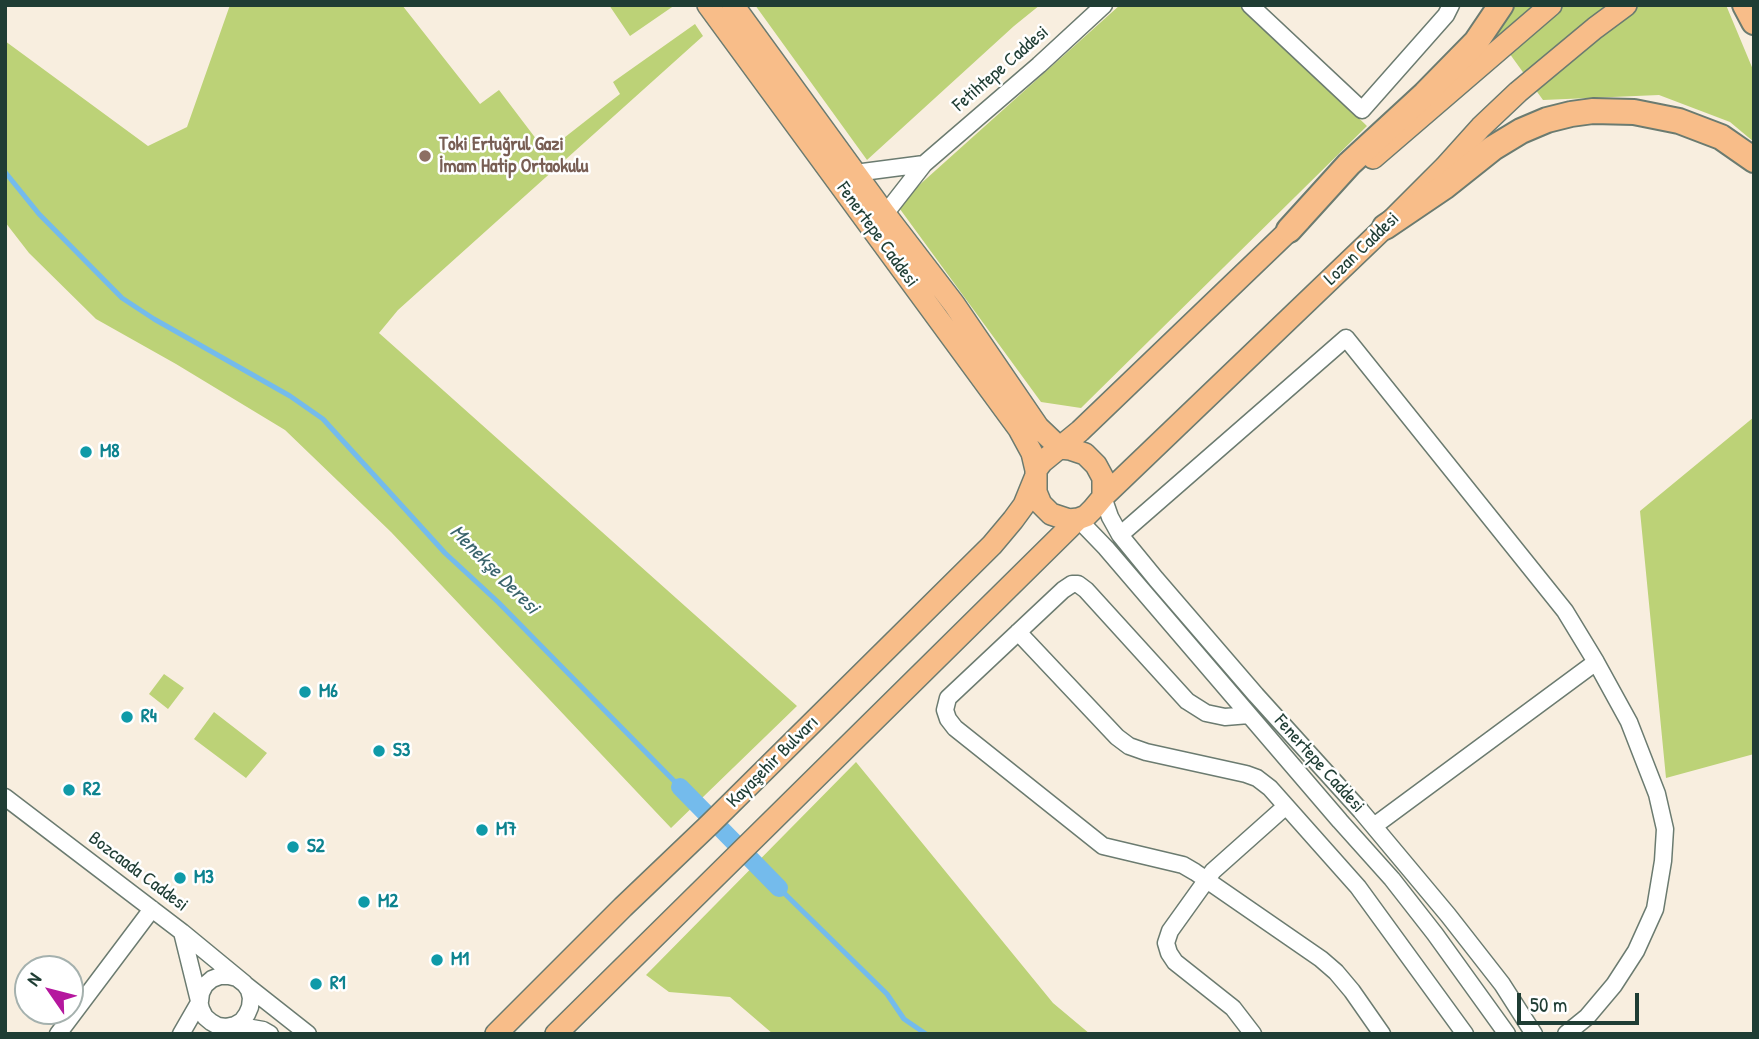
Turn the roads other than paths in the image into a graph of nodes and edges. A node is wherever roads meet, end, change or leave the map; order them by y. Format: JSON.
{"nodes":[{"id":1,"x":708,"y":5,"type":"edge"},
{"id":2,"x":733,"y":5,"type":"edge"},
{"id":3,"x":1104,"y":5,"type":"edge"},
{"id":4,"x":1250,"y":5,"type":"edge"},
{"id":5,"x":1451,"y":5,"type":"edge"},
{"id":6,"x":1501,"y":5,"type":"edge"},
{"id":7,"x":1551,"y":5,"type":"edge"},
{"id":8,"x":1626,"y":5,"type":"edge"},
{"id":9,"x":1745,"y":5,"type":"edge"},
{"id":10,"x":1754,"y":22,"type":"edge"},
{"id":11,"x":1754,"y":160,"type":"edge"},
{"id":12,"x":923,"y":164,"type":"junction"},
{"id":13,"x":855,"y":173,"type":"junction"},
{"id":14,"x":885,"y":214,"type":"junction"},
{"id":15,"x":1385,"y":227,"type":"junction"},
{"id":16,"x":1289,"y":229,"type":"junction"},
{"id":17,"x":1060,"y":448,"type":"junction"},
{"id":18,"x":1035,"y":474,"type":"junction"},
{"id":19,"x":1103,"y":497,"type":"junction"},
{"id":20,"x":1078,"y":519,"type":"junction"},
{"id":21,"x":1120,"y":536,"type":"junction"},
{"id":22,"x":1018,"y":632,"type":"junction"},
{"id":23,"x":1596,"y":662,"type":"junction"},
{"id":24,"x":1249,"y":715,"type":"junction"},
{"id":25,"x":5,"y":797,"type":"edge"},
{"id":26,"x":1286,"y":806,"type":"junction"},
{"id":27,"x":1374,"y":826,"type":"junction"},
{"id":28,"x":1206,"y":880,"type":"junction"},
{"id":29,"x":152,"y":909,"type":"junction"},
{"id":30,"x":182,"y":932,"type":"junction"},
{"id":31,"x":244,"y":984,"type":"junction"},
{"id":32,"x":200,"y":1002,"type":"junction"},
{"id":33,"x":235,"y":1025,"type":"junction"},
{"id":34,"x":58,"y":1034,"type":"edge"},
{"id":35,"x":181,"y":1034,"type":"edge"},
{"id":36,"x":270,"y":1034,"type":"edge"},
{"id":37,"x":308,"y":1034,"type":"edge"},
{"id":38,"x":496,"y":1034,"type":"edge"},
{"id":39,"x":556,"y":1034,"type":"edge"},
{"id":40,"x":1253,"y":1034,"type":"edge"},
{"id":41,"x":1382,"y":1034,"type":"edge"},
{"id":42,"x":1465,"y":1034,"type":"edge"},
{"id":43,"x":1507,"y":1034,"type":"edge"},
{"id":44,"x":1534,"y":1034,"type":"edge"},
{"id":45,"x":1566,"y":1034,"type":"edge"}],
"edges":[{"from":1,"to":18,"type":"main road","name":"Fenertepe Caddesi"},
{"from":2,"to":13,"type":"main road","name":"Fenertepe Caddesi"},
{"from":3,"to":12,"type":"street","name":"Fetihtepe Caddesi"},
{"from":4,"to":5,"type":"street"},
{"from":6,"to":16,"type":"highway"},
{"from":7,"to":16,"type":"main road"},
{"from":8,"to":15,"type":"main road","name":"Lozan Caddesi"},
{"from":9,"to":10,"type":"highway"},
{"from":11,"to":15,"type":"highway"},
{"from":12,"to":13,"type":"street"},
{"from":12,"to":14,"type":"street","name":"Fetihtepe Caddesi"},
{"from":13,"to":14,"type":"main road","name":"Fenertepe Caddesi"},
{"from":14,"to":17,"type":"main road","name":"Fenertepe Caddesi"},
{"from":15,"to":19,"type":"main road","name":"Lozan Caddesi"},
{"from":16,"to":17,"type":"main road"},
{"from":17,"to":18,"type":"main road"},
{"from":17,"to":19,"type":"main road"},
{"from":18,"to":20,"type":"main road"},
{"from":18,"to":38,"type":"main road","name":"Kayaşehir Bulvarı"},
{"from":19,"to":20,"type":"main road"},
{"from":19,"to":21,"type":"street","name":"Fenertepe Caddesi"},
{"from":20,"to":24,"type":"street","name":"Fenertepe Caddesi"},
{"from":20,"to":39,"type":"main road","name":"Kayaşehir Bulvarı"},
{"from":21,"to":23,"type":"street"},
{"from":21,"to":27,"type":"street","name":"Fenertepe Caddesi"},
{"from":22,"to":24,"type":"street"},
{"from":22,"to":26,"type":"street"},
{"from":22,"to":28,"type":"street"},
{"from":23,"to":27,"type":"street"},
{"from":23,"to":45,"type":"street"},
{"from":24,"to":43,"type":"street","name":"Fenertepe Caddesi"},
{"from":25,"to":29,"type":"street","name":"Bozcaada Caddesi"},
{"from":26,"to":28,"type":"street"},
{"from":26,"to":42,"type":"street"},
{"from":27,"to":44,"type":"street","name":"Fenertepe Caddesi"},
{"from":28,"to":40,"type":"street"},
{"from":28,"to":41,"type":"street"},
{"from":29,"to":30,"type":"street","name":"Bozcaada Caddesi"},
{"from":29,"to":34,"type":"street"},
{"from":30,"to":31,"type":"street","name":"Bozcaada Caddesi"},
{"from":30,"to":32,"type":"street"},
{"from":31,"to":32,"type":"street"},
{"from":31,"to":33,"type":"street"},
{"from":31,"to":37,"type":"street","name":"Bozcaada Caddesi"},
{"from":32,"to":33,"type":"street"},
{"from":32,"to":35,"type":"street"},
{"from":33,"to":36,"type":"street"}]}
